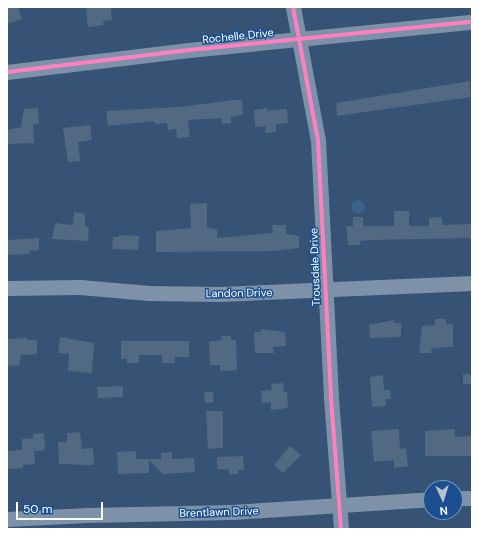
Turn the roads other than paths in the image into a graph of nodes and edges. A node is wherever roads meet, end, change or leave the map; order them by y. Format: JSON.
{"nodes":[{"id":1,"x":293,"y":7,"type":"edge"},
{"id":2,"x":472,"y":22,"type":"edge"},
{"id":3,"x":300,"y":39,"type":"junction"},
{"id":4,"x":7,"y":72,"type":"edge"},
{"id":5,"x":472,"y":283,"type":"edge"},
{"id":6,"x":7,"y":288,"type":"edge"},
{"id":7,"x":325,"y":290,"type":"junction"},
{"id":8,"x":423,"y":500,"type":"edge"},
{"id":9,"x":339,"y":505,"type":"junction"},
{"id":10,"x":7,"y":519,"type":"edge"},
{"id":11,"x":341,"y":529,"type":"edge"}],
"edges":[{"from":1,"to":3,"type":"street","name":"Trousdale Drive"},
{"from":2,"to":3,"type":"street","name":"Rochelle Drive"},
{"from":3,"to":4,"type":"street","name":"Rochelle Drive"},
{"from":3,"to":7,"type":"street","name":"Trousdale Drive"},
{"from":5,"to":7,"type":"street","name":"Landon Drive"},
{"from":6,"to":7,"type":"street","name":"Landon Drive"},
{"from":7,"to":9,"type":"street","name":"Trousdale Drive"},
{"from":8,"to":9,"type":"street","name":"Brentlawn Drive"},
{"from":9,"to":10,"type":"street","name":"Brentlawn Drive"},
{"from":9,"to":11,"type":"street","name":"Trousdale Drive"}]}
